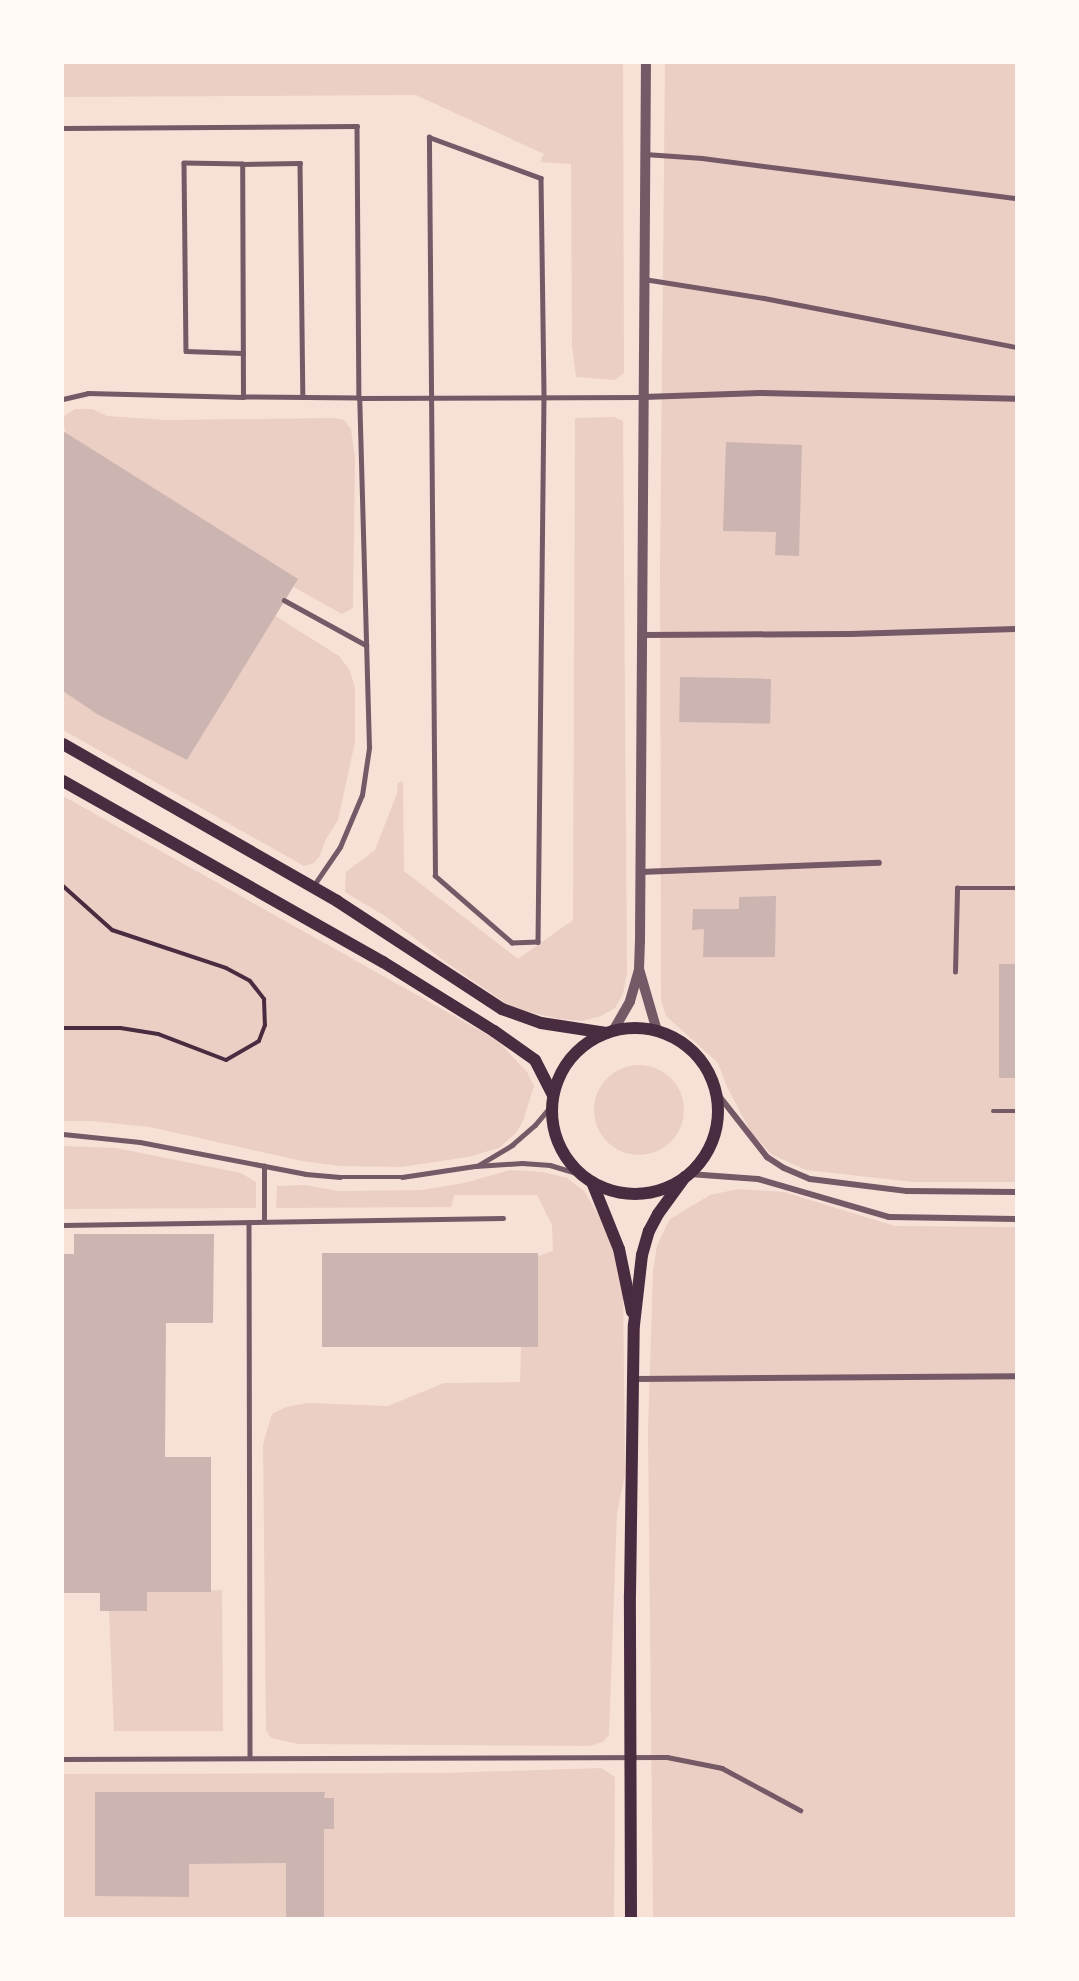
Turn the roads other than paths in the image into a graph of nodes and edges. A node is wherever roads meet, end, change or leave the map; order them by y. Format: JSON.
{"nodes":[{"id":1,"x":646,"y":63,"type":"edge"},
{"id":2,"x":63,"y":128,"type":"edge"},
{"id":3,"x":645,"y":154,"type":"junction"},
{"id":4,"x":242,"y":164,"type":"junction"},
{"id":5,"x":1016,"y":198,"type":"edge"},
{"id":6,"x":644,"y":279,"type":"junction"},
{"id":7,"x":1016,"y":347,"type":"edge"},
{"id":8,"x":243,"y":353,"type":"junction"},
{"id":9,"x":243,"y":397,"type":"junction"},
{"id":10,"x":643,"y":397,"type":"junction"},
{"id":11,"x":303,"y":398,"type":"junction"},
{"id":12,"x":359,"y":398,"type":"junction"},
{"id":13,"x":429,"y":398,"type":"junction"},
{"id":14,"x":544,"y":398,"type":"junction"},
{"id":15,"x":63,"y":399,"type":"edge"},
{"id":16,"x":1016,"y":399,"type":"edge"},
{"id":17,"x":284,"y":600,"type":"dead end"},
{"id":18,"x":1016,"y":629,"type":"edge"},
{"id":19,"x":643,"y":634,"type":"junction"},
{"id":20,"x":366,"y":645,"type":"junction"},
{"id":21,"x":63,"y":744,"type":"edge"},
{"id":22,"x":63,"y":781,"type":"edge"},
{"id":23,"x":879,"y":863,"type":"dead end"},
{"id":24,"x":640,"y":872,"type":"junction"},
{"id":25,"x":312,"y":887,"type":"junction"},
{"id":26,"x":1016,"y":888,"type":"edge"},
{"id":27,"x":639,"y":969,"type":"junction"},
{"id":28,"x":955,"y":972,"type":"dead end"},
{"id":29,"x":657,"y":1031,"type":"junction"},
{"id":30,"x":610,"y":1032,"type":"junction"},
{"id":31,"x":716,"y":1092,"type":"junction"},
{"id":32,"x":553,"y":1100,"type":"junction"},
{"id":33,"x":993,"y":1111,"type":"dead end"},
{"id":34,"x":1016,"y":1111,"type":"edge"},
{"id":35,"x":63,"y":1134,"type":"edge"},
{"id":36,"x":264,"y":1166,"type":"junction"},
{"id":37,"x":476,"y":1166,"type":"junction"},
{"id":38,"x":580,"y":1174,"type":"junction"},
{"id":39,"x":687,"y":1176,"type":"junction"},
{"id":40,"x":592,"y":1182,"type":"junction"},
{"id":41,"x":1016,"y":1192,"type":"edge"},
{"id":42,"x":504,"y":1218,"type":"dead end"},
{"id":43,"x":1016,"y":1218,"type":"edge"},
{"id":44,"x":249,"y":1222,"type":"junction"},
{"id":45,"x":264,"y":1222,"type":"junction"},
{"id":46,"x":63,"y":1225,"type":"edge"},
{"id":47,"x":634,"y":1325,"type":"junction"},
{"id":48,"x":1016,"y":1376,"type":"edge"},
{"id":49,"x":634,"y":1379,"type":"junction"},
{"id":50,"x":630,"y":1756,"type":"junction"},
{"id":51,"x":250,"y":1758,"type":"junction"},
{"id":52,"x":63,"y":1759,"type":"edge"},
{"id":53,"x":800,"y":1810,"type":"dead end"},
{"id":54,"x":631,"y":1918,"type":"edge"}],
"edges":[{"from":1,"to":3,"type":"street"},
{"from":2,"to":12,"type":"lane"},
{"from":3,"to":5,"type":"lane"},
{"from":3,"to":6,"type":"street"},
{"from":4,"to":8,"type":"lane"},
{"from":4,"to":8,"type":"lane"},
{"from":4,"to":11,"type":"lane"},
{"from":6,"to":7,"type":"lane"},
{"from":6,"to":10,"type":"street"},
{"from":8,"to":9,"type":"lane"},
{"from":9,"to":11,"type":"lane"},
{"from":9,"to":15,"type":"lane"},
{"from":10,"to":14,"type":"lane"},
{"from":10,"to":16,"type":"street"},
{"from":10,"to":19,"type":"street"},
{"from":11,"to":12,"type":"lane"},
{"from":12,"to":13,"type":"lane"},
{"from":12,"to":20,"type":"lane"},
{"from":13,"to":14,"type":"lane"},
{"from":13,"to":14,"type":"lane"},
{"from":13,"to":14,"type":"lane"},
{"from":17,"to":20,"type":"lane"},
{"from":18,"to":19,"type":"street"},
{"from":19,"to":24,"type":"street"},
{"from":20,"to":25,"type":"lane"},
{"from":21,"to":25,"type":"main road"},
{"from":22,"to":32,"type":"main road"},
{"from":23,"to":24,"type":"street"},
{"from":24,"to":27,"type":"street"},
{"from":25,"to":30,"type":"main road"},
{"from":26,"to":28,"type":"lane"},
{"from":27,"to":29,"type":"street"},
{"from":27,"to":30,"type":"street"},
{"from":29,"to":30,"type":"main road"},
{"from":29,"to":31,"type":"main road"},
{"from":30,"to":32,"type":"main road"},
{"from":31,"to":39,"type":"main road"},
{"from":31,"to":41,"type":"street"},
{"from":32,"to":37,"type":"lane"},
{"from":32,"to":38,"type":"main road"},
{"from":33,"to":34,"type":"lane"},
{"from":35,"to":36,"type":"lane"},
{"from":36,"to":37,"type":"lane"},
{"from":36,"to":45,"type":"lane"},
{"from":37,"to":38,"type":"lane"},
{"from":38,"to":40,"type":"main road"},
{"from":39,"to":40,"type":"main road"},
{"from":39,"to":43,"type":"street"},
{"from":39,"to":47,"type":"main road"},
{"from":40,"to":47,"type":"main road"},
{"from":42,"to":45,"type":"lane"},
{"from":44,"to":45,"type":"lane"},
{"from":44,"to":46,"type":"lane"},
{"from":44,"to":51,"type":"lane"},
{"from":47,"to":49,"type":"main road"},
{"from":48,"to":49,"type":"street"},
{"from":49,"to":50,"type":"main road"},
{"from":50,"to":51,"type":"lane"},
{"from":50,"to":53,"type":"lane"},
{"from":50,"to":54,"type":"main road"},
{"from":51,"to":52,"type":"lane"}]}
